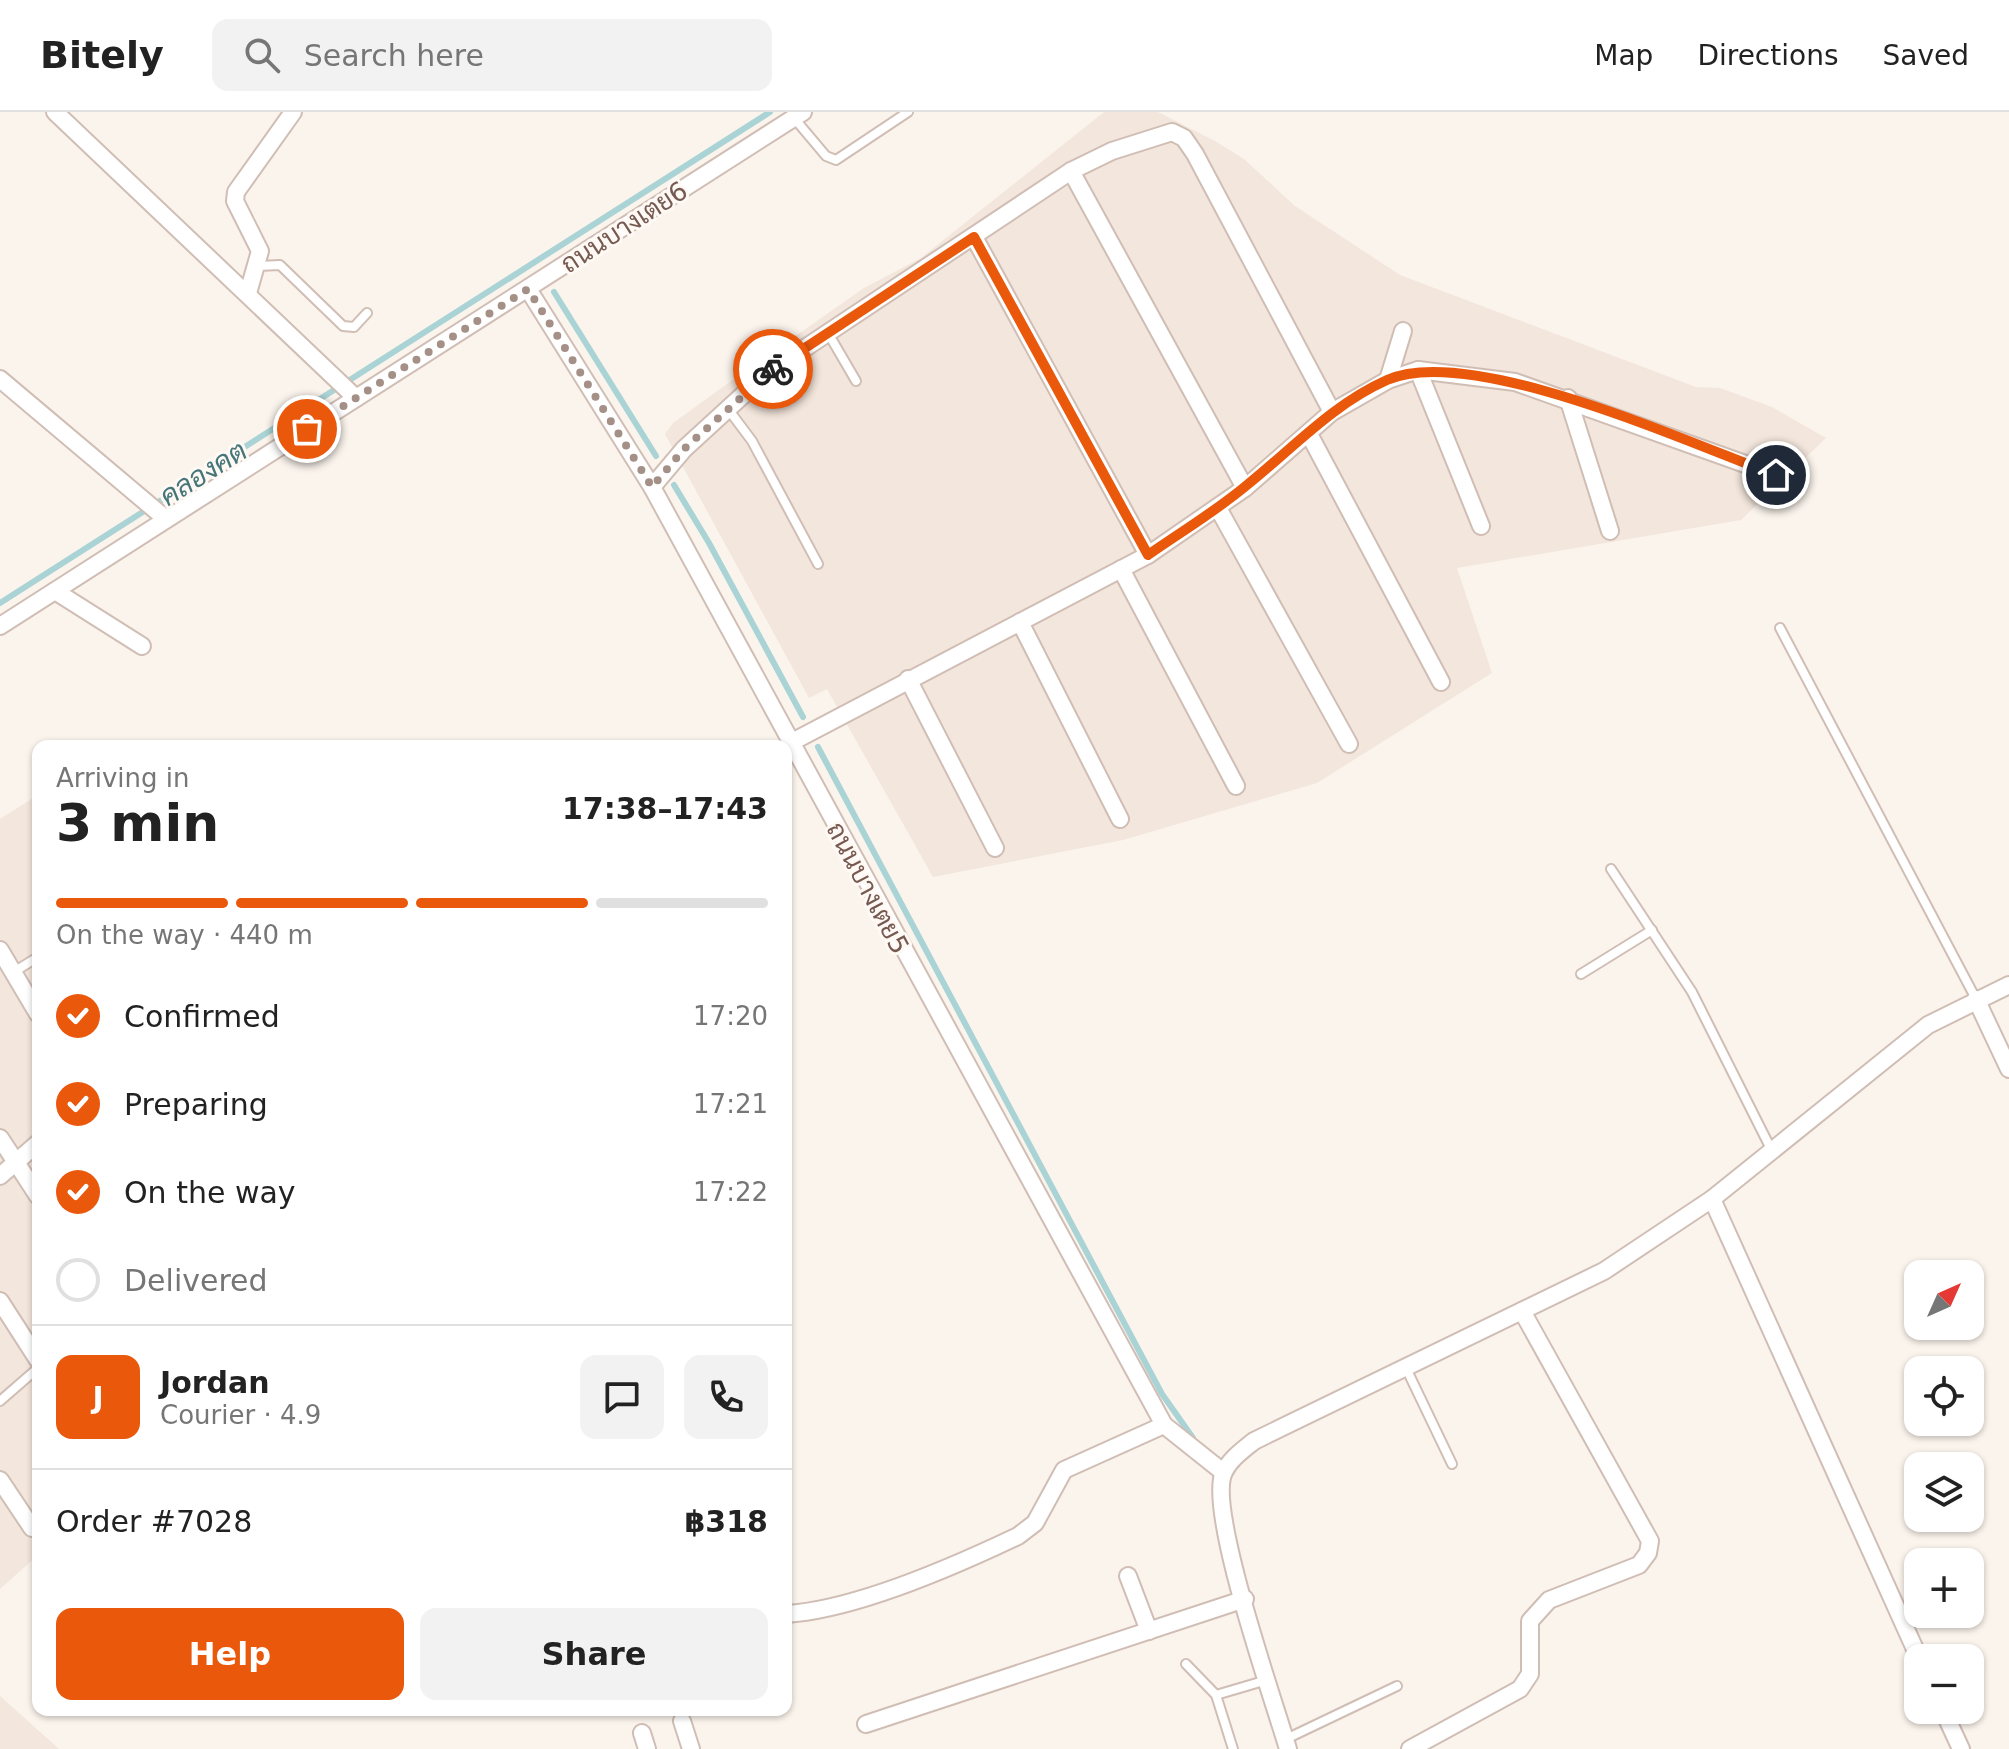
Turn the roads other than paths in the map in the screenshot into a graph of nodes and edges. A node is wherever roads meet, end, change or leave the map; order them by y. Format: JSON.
{"nodes":[{"id":1,"x":55,"y":112,"type":"edge"},
{"id":2,"x":293,"y":112,"type":"edge"},
{"id":3,"x":908,"y":112,"type":"edge"},
{"id":4,"x":798,"y":115,"type":"edge"},
{"id":5,"x":1071,"y":171,"type":"junction"},
{"id":6,"x":974,"y":237,"type":"junction"},
{"id":7,"x":258,"y":266,"type":"junction"},
{"id":8,"x":528,"y":289,"type":"junction"},
{"id":9,"x":248,"y":293,"type":"junction"},
{"id":10,"x":367,"y":313,"type":"dead end"},
{"id":11,"x":1403,"y":331,"type":"dead end"},
{"id":12,"x":828,"y":332,"type":"junction"},
{"id":13,"x":1418,"y":370,"type":"junction"},
{"id":14,"x":0,"y":379,"type":"edge"},
{"id":15,"x":1388,"y":380,"type":"junction"},
{"id":16,"x":856,"y":381,"type":"dead end"},
{"id":17,"x":354,"y":396,"type":"junction"},
{"id":18,"x":1568,"y":398,"type":"junction"},
{"id":19,"x":727,"y":408,"type":"junction"},
{"id":20,"x":1332,"y":412,"type":"junction"},
{"id":21,"x":1309,"y":434,"type":"junction"},
{"id":22,"x":1776,"y":475,"type":"dead end"},
{"id":23,"x":652,"y":487,"type":"junction"},
{"id":24,"x":1245,"y":488,"type":"junction"},
{"id":25,"x":1218,"y":508,"type":"junction"},
{"id":26,"x":163,"y":517,"type":"junction"},
{"id":27,"x":1481,"y":526,"type":"dead end"},
{"id":28,"x":1610,"y":531,"type":"dead end"},
{"id":29,"x":1148,"y":555,"type":"junction"},
{"id":30,"x":818,"y":564,"type":"dead end"},
{"id":31,"x":1121,"y":569,"type":"junction"},
{"id":32,"x":55,"y":591,"type":"junction"},
{"id":33,"x":1020,"y":622,"type":"junction"},
{"id":34,"x":0,"y":626,"type":"edge"},
{"id":35,"x":1780,"y":628,"type":"dead end"},
{"id":36,"x":142,"y":646,"type":"dead end"},
{"id":37,"x":908,"y":679,"type":"junction"},
{"id":38,"x":1441,"y":682,"type":"dead end"},
{"id":39,"x":788,"y":740,"type":"edge"},
{"id":40,"x":792,"y":742,"type":"edge"},
{"id":41,"x":1349,"y":744,"type":"dead end"},
{"id":42,"x":792,"y":747,"type":"edge"},
{"id":43,"x":1236,"y":786,"type":"dead end"},
{"id":44,"x":1120,"y":819,"type":"dead end"},
{"id":45,"x":995,"y":848,"type":"dead end"},
{"id":46,"x":1611,"y":869,"type":"dead end"},
{"id":47,"x":1652,"y":930,"type":"junction"},
{"id":48,"x":0,"y":950,"type":"edge"},
{"id":49,"x":32,"y":961,"type":"edge"},
{"id":50,"x":11,"y":973,"type":"junction"},
{"id":51,"x":1581,"y":974,"type":"dead end"},
{"id":52,"x":2009,"y":985,"type":"edge"},
{"id":53,"x":1976,"y":999,"type":"junction"},
{"id":54,"x":32,"y":1005,"type":"edge"},
{"id":55,"x":2009,"y":1069,"type":"edge"},
{"id":56,"x":0,"y":1138,"type":"edge"},
{"id":57,"x":32,"y":1148,"type":"edge"},
{"id":58,"x":1771,"y":1149,"type":"junction"},
{"id":59,"x":15,"y":1163,"type":"junction"},
{"id":60,"x":0,"y":1176,"type":"edge"},
{"id":61,"x":32,"y":1187,"type":"edge"},
{"id":62,"x":1712,"y":1199,"type":"junction"},
{"id":63,"x":0,"y":1301,"type":"edge"},
{"id":64,"x":1522,"y":1311,"type":"junction"},
{"id":65,"x":32,"y":1351,"type":"edge"},
{"id":66,"x":1405,"y":1365,"type":"junction"},
{"id":67,"x":32,"y":1373,"type":"edge"},
{"id":68,"x":0,"y":1401,"type":"edge"},
{"id":69,"x":1164,"y":1425,"type":"junction"},
{"id":70,"x":1452,"y":1464,"type":"dead end"},
{"id":71,"x":1223,"y":1472,"type":"junction"},
{"id":72,"x":0,"y":1480,"type":"edge"},
{"id":73,"x":32,"y":1528,"type":"dead end"},
{"id":74,"x":1128,"y":1576,"type":"dead end"},
{"id":75,"x":1245,"y":1599,"type":"junction"},
{"id":76,"x":792,"y":1614,"type":"edge"},
{"id":77,"x":1149,"y":1631,"type":"junction"},
{"id":78,"x":1913,"y":1644,"type":"edge"},
{"id":79,"x":1186,"y":1664,"type":"dead end"},
{"id":80,"x":1268,"y":1679,"type":"junction"},
{"id":81,"x":1397,"y":1686,"type":"dead end"},
{"id":82,"x":1216,"y":1695,"type":"junction"},
{"id":83,"x":682,"y":1721,"type":"dead end"},
{"id":84,"x":866,"y":1724,"type":"dead end"},
{"id":85,"x":1949,"y":1724,"type":"edge"},
{"id":86,"x":1287,"y":1744,"type":"edge"},
{"id":87,"x":691,"y":1749,"type":"edge"},
{"id":88,"x":1233,"y":1749,"type":"edge"},
{"id":89,"x":1410,"y":1749,"type":"edge"},
{"id":90,"x":1961,"y":1749,"type":"edge"}],
"edges":[{"from":1,"to":9,"type":"street"},
{"from":2,"to":7,"type":"street"},
{"from":3,"to":4,"type":"lane"},
{"from":4,"to":8,"type":"street","name":"ถนนบางเตย6"},
{"from":5,"to":6,"type":"street"},
{"from":5,"to":20,"type":"street"},
{"from":5,"to":24,"type":"street"},
{"from":6,"to":12,"type":"street"},
{"from":6,"to":29,"type":"street"},
{"from":7,"to":9,"type":"street"},
{"from":7,"to":10,"type":"lane"},
{"from":8,"to":17,"type":"street","name":"ถนนบางเตย6"},
{"from":8,"to":23,"type":"street","name":"ถนนบางเตย5"},
{"from":9,"to":17,"type":"street"},
{"from":11,"to":15,"type":"street"},
{"from":12,"to":16,"type":"lane"},
{"from":12,"to":19,"type":"street"},
{"from":13,"to":15,"type":"street"},
{"from":13,"to":18,"type":"street"},
{"from":13,"to":27,"type":"street"},
{"from":14,"to":26,"type":"street"},
{"from":15,"to":20,"type":"street"},
{"from":17,"to":26,"type":"street","name":"ถนนบางเตย6"},
{"from":18,"to":22,"type":"street"},
{"from":18,"to":28,"type":"street"},
{"from":19,"to":23,"type":"street"},
{"from":19,"to":30,"type":"lane"},
{"from":20,"to":21,"type":"street"},
{"from":21,"to":24,"type":"street"},
{"from":21,"to":38,"type":"street"},
{"from":23,"to":39,"type":"street","name":"ถนนบางเตย5"},
{"from":24,"to":25,"type":"street"},
{"from":25,"to":29,"type":"street"},
{"from":25,"to":41,"type":"street"},
{"from":26,"to":32,"type":"street","name":"ถนนบางเตย6"},
{"from":29,"to":31,"type":"street"},
{"from":31,"to":33,"type":"street"},
{"from":31,"to":43,"type":"street"},
{"from":32,"to":34,"type":"street","name":"ถนนบางเตย6"},
{"from":32,"to":36,"type":"street"},
{"from":33,"to":37,"type":"street"},
{"from":33,"to":44,"type":"street"},
{"from":35,"to":53,"type":"lane"},
{"from":37,"to":40,"type":"street"},
{"from":37,"to":45,"type":"street"},
{"from":42,"to":69,"type":"street","name":"ถนนบางเตย5"},
{"from":46,"to":47,"type":"lane"},
{"from":47,"to":51,"type":"lane"},
{"from":47,"to":58,"type":"lane"},
{"from":48,"to":50,"type":"street"},
{"from":49,"to":50,"type":"lane"},
{"from":50,"to":54,"type":"street"},
{"from":52,"to":53,"type":"street"},
{"from":53,"to":55,"type":"street"},
{"from":53,"to":58,"type":"street"},
{"from":56,"to":59,"type":"street"},
{"from":57,"to":59,"type":"street"},
{"from":58,"to":62,"type":"street"},
{"from":59,"to":60,"type":"street"},
{"from":59,"to":61,"type":"street"},
{"from":62,"to":64,"type":"street"},
{"from":62,"to":78,"type":"street"},
{"from":63,"to":65,"type":"street"},
{"from":64,"to":66,"type":"street"},
{"from":64,"to":89,"type":"street"},
{"from":66,"to":70,"type":"lane"},
{"from":66,"to":71,"type":"street"},
{"from":67,"to":68,"type":"lane"},
{"from":69,"to":71,"type":"street","name":"ถนนบางเตย5"},
{"from":69,"to":76,"type":"street"},
{"from":71,"to":75,"type":"street"},
{"from":72,"to":73,"type":"street"},
{"from":74,"to":77,"type":"street"},
{"from":75,"to":77,"type":"street"},
{"from":75,"to":80,"type":"street"},
{"from":77,"to":84,"type":"street"},
{"from":79,"to":82,"type":"lane"},
{"from":80,"to":82,"type":"lane"},
{"from":80,"to":86,"type":"street"},
{"from":81,"to":86,"type":"lane"},
{"from":82,"to":88,"type":"lane"},
{"from":83,"to":87,"type":"street"},
{"from":85,"to":90,"type":"street"}]}
